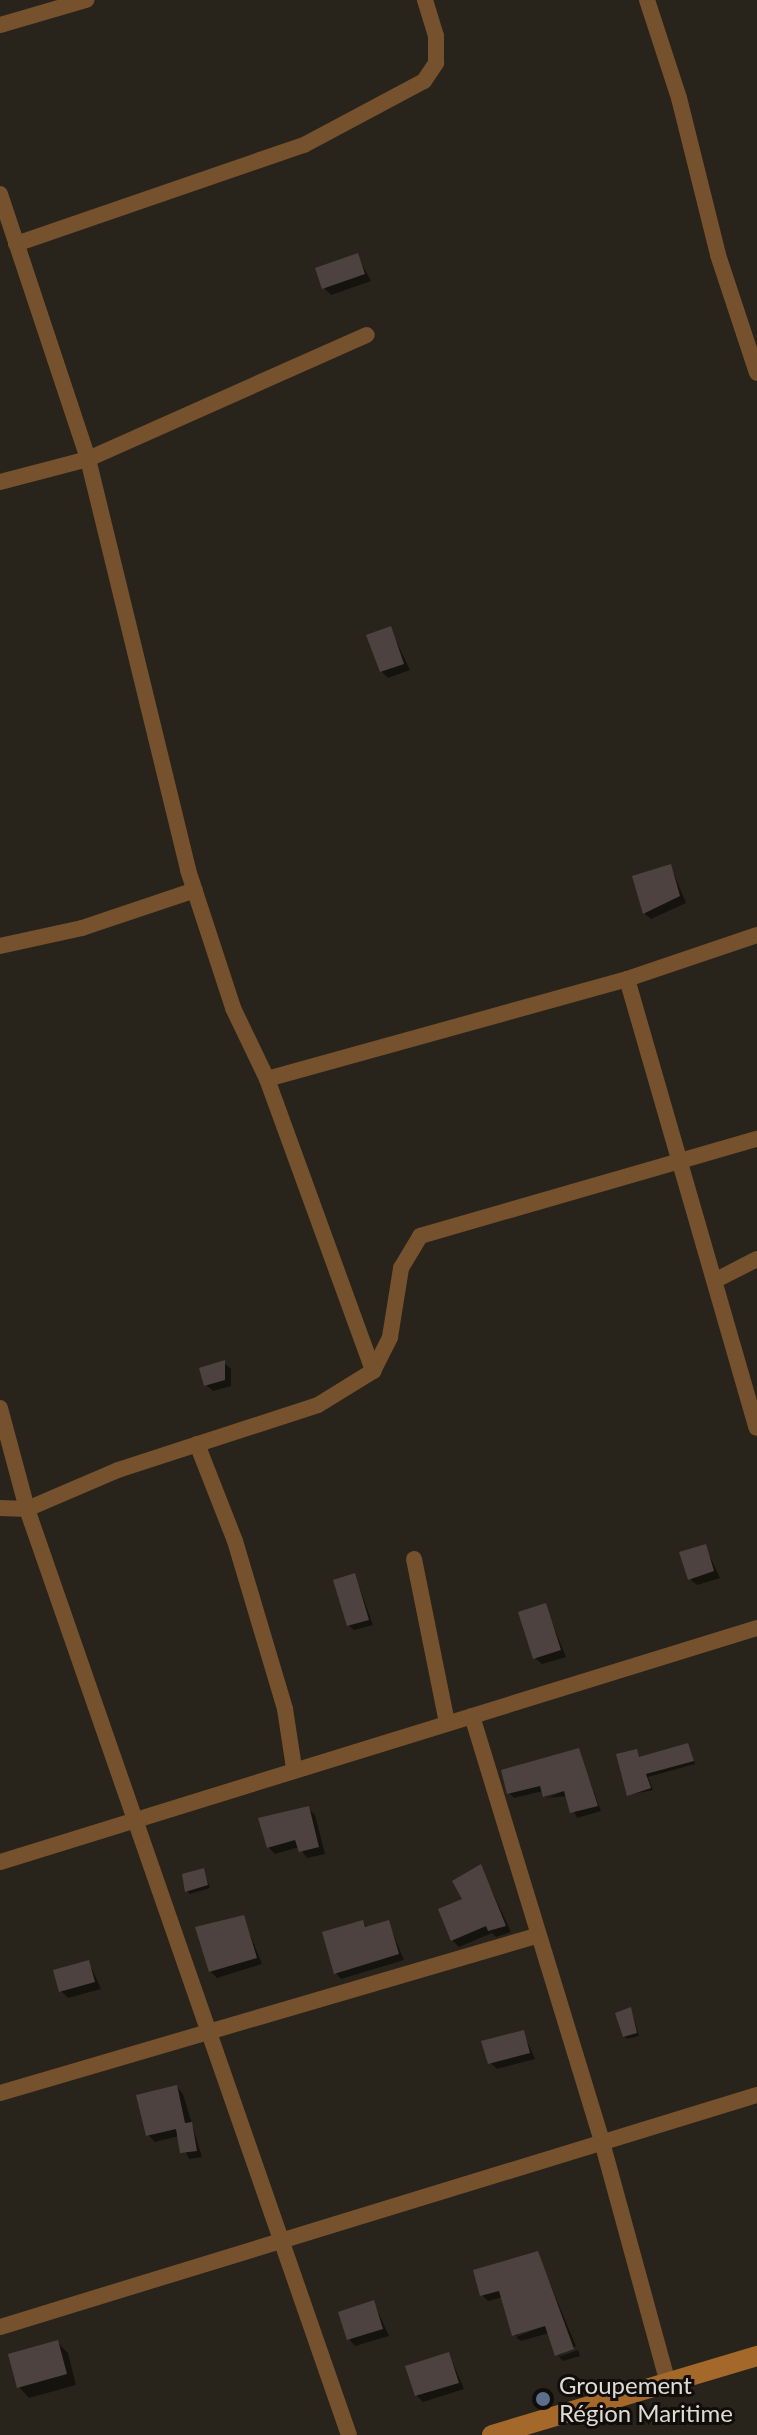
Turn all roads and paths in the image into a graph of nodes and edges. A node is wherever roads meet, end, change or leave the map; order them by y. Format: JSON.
{"nodes":[{"id":1,"x":86,"y":0,"type":"edge"},
{"id":2,"x":425,"y":0,"type":"edge"},
{"id":3,"x":647,"y":0,"type":"edge"},
{"id":4,"x":0,"y":25,"type":"edge"},
{"id":5,"x":0,"y":194,"type":"edge"},
{"id":6,"x":16,"y":244,"type":"junction"},
{"id":7,"x":367,"y":335,"type":"dead end"},
{"id":8,"x":757,"y":373,"type":"edge"},
{"id":9,"x":88,"y":459,"type":"junction"},
{"id":10,"x":0,"y":482,"type":"edge"},
{"id":11,"x":195,"y":890,"type":"junction"},
{"id":12,"x":757,"y":935,"type":"edge"},
{"id":13,"x":0,"y":946,"type":"edge"},
{"id":14,"x":627,"y":979,"type":"junction"},
{"id":15,"x":267,"y":1079,"type":"junction"},
{"id":16,"x":757,"y":1139,"type":"edge"},
{"id":17,"x":683,"y":1161,"type":"junction"},
{"id":18,"x":757,"y":1259,"type":"edge"},
{"id":19,"x":718,"y":1279,"type":"junction"},
{"id":20,"x":373,"y":1371,"type":"junction"},
{"id":21,"x":752,"y":1382,"type":"edge"},
{"id":22,"x":0,"y":1408,"type":"edge"},
{"id":23,"x":757,"y":1428,"type":"edge"},
{"id":24,"x":197,"y":1444,"type":"junction"},
{"id":25,"x":0,"y":1508,"type":"edge"},
{"id":26,"x":27,"y":1509,"type":"junction"},
{"id":27,"x":414,"y":1559,"type":"dead end"},
{"id":28,"x":757,"y":1628,"type":"edge"},
{"id":29,"x":472,"y":1716,"type":"junction"},
{"id":30,"x":447,"y":1723,"type":"junction"},
{"id":31,"x":294,"y":1768,"type":"junction"},
{"id":32,"x":135,"y":1819,"type":"junction"},
{"id":33,"x":0,"y":1862,"type":"edge"},
{"id":34,"x":536,"y":1936,"type":"junction"},
{"id":35,"x":208,"y":2029,"type":"junction"},
{"id":36,"x":0,"y":2093,"type":"edge"},
{"id":37,"x":757,"y":2095,"type":"edge"},
{"id":38,"x":602,"y":2142,"type":"junction"},
{"id":39,"x":281,"y":2240,"type":"junction"},
{"id":40,"x":0,"y":2327,"type":"edge"},
{"id":41,"x":757,"y":2356,"type":"edge"},
{"id":42,"x":668,"y":2383,"type":"junction"},
{"id":43,"x":349,"y":2435,"type":"edge"},
{"id":44,"x":492,"y":2435,"type":"edge"}],
"edges":[{"from":1,"to":4,"type":"street"},
{"from":2,"to":6,"type":"street"},
{"from":3,"to":8,"type":"street"},
{"from":5,"to":6,"type":"street"},
{"from":6,"to":9,"type":"street"},
{"from":7,"to":9,"type":"street"},
{"from":9,"to":10,"type":"street"},
{"from":9,"to":11,"type":"street"},
{"from":11,"to":13,"type":"street"},
{"from":11,"to":15,"type":"street"},
{"from":12,"to":14,"type":"street"},
{"from":14,"to":15,"type":"street"},
{"from":14,"to":17,"type":"street"},
{"from":15,"to":20,"type":"street"},
{"from":16,"to":17,"type":"street"},
{"from":17,"to":19,"type":"street"},
{"from":17,"to":20,"type":"street"},
{"from":18,"to":19,"type":"street"},
{"from":19,"to":21,"type":"street"},
{"from":20,"to":24,"type":"street"},
{"from":21,"to":23,"type":"street"},
{"from":22,"to":26,"type":"street"},
{"from":24,"to":26,"type":"street"},
{"from":24,"to":31,"type":"street"},
{"from":25,"to":26,"type":"street"},
{"from":26,"to":32,"type":"street"},
{"from":27,"to":30,"type":"street"},
{"from":28,"to":29,"type":"street"},
{"from":29,"to":30,"type":"street"},
{"from":29,"to":34,"type":"street"},
{"from":30,"to":31,"type":"street"},
{"from":31,"to":32,"type":"street"},
{"from":32,"to":33,"type":"street"},
{"from":32,"to":35,"type":"street"},
{"from":34,"to":35,"type":"street"},
{"from":34,"to":38,"type":"street"},
{"from":35,"to":36,"type":"street"},
{"from":35,"to":39,"type":"street"},
{"from":37,"to":38,"type":"street"},
{"from":38,"to":39,"type":"street"},
{"from":38,"to":42,"type":"street"},
{"from":39,"to":40,"type":"street"},
{"from":39,"to":43,"type":"street"},
{"from":41,"to":42,"type":"main road"},
{"from":42,"to":44,"type":"main road"}]}
